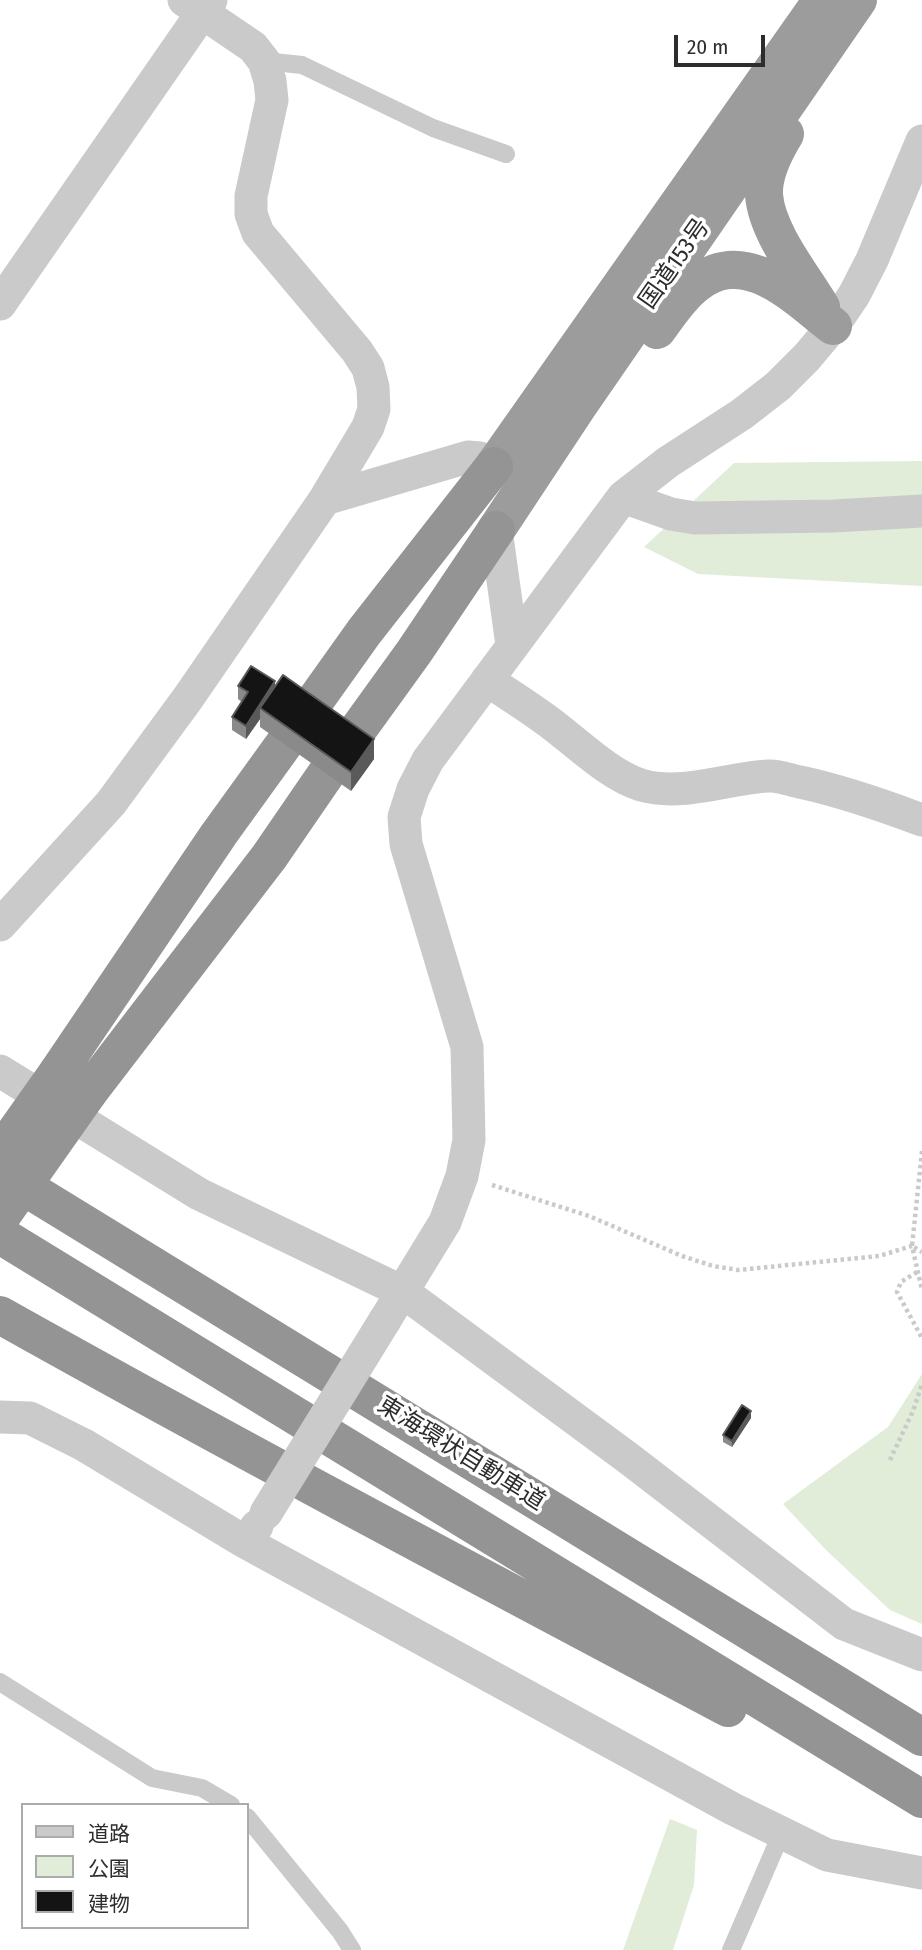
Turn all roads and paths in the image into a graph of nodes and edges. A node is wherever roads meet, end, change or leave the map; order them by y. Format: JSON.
{"nodes":[{"id":1,"x":822,"y":0,"type":"edge"},
{"id":2,"x":858,"y":0,"type":"edge"},
{"id":3,"x":872,"y":0,"type":"edge"},
{"id":4,"x":199,"y":4,"type":"edge"},
{"id":5,"x":264,"y":61,"type":"junction"},
{"id":6,"x":922,"y":141,"type":"edge"},
{"id":7,"x":506,"y":154,"type":"dead end"},
{"id":8,"x":0,"y":304,"type":"edge"},
{"id":9,"x":833,"y":326,"type":"junction"},
{"id":10,"x":494,"y":466,"type":"junction"},
{"id":11,"x":623,"y":497,"type":"junction"},
{"id":12,"x":326,"y":499,"type":"junction"},
{"id":13,"x":922,"y":511,"type":"edge"},
{"id":14,"x":496,"y":530,"type":"junction"},
{"id":15,"x":512,"y":645,"type":"junction"},
{"id":16,"x":487,"y":680,"type":"junction"},
{"id":17,"x":307,"y":712,"type":"edge"},
{"id":18,"x":349,"y":742,"type":"edge"},
{"id":19,"x":284,"y":744,"type":"edge"},
{"id":20,"x":326,"y":774,"type":"edge"},
{"id":21,"x":922,"y":820,"type":"edge"},
{"id":22,"x":0,"y":925,"type":"edge"},
{"id":23,"x":0,"y":1071,"type":"edge"},
{"id":24,"x":73,"y":1082,"type":"junction"},
{"id":25,"x":922,"y":1151,"type":"edge"},
{"id":26,"x":0,"y":1154,"type":"edge"},
{"id":27,"x":0,"y":1161,"type":"edge"},
{"id":28,"x":0,"y":1172,"type":"edge"},
{"id":29,"x":462,"y":1176,"type":"junction"},
{"id":30,"x":70,"y":1213,"type":"junction"},
{"id":31,"x":0,"y":1218,"type":"edge"},
{"id":32,"x":0,"y":1236,"type":"edge"},
{"id":33,"x":912,"y":1246,"type":"junction"},
{"id":34,"x":922,"y":1252,"type":"edge"},
{"id":35,"x":917,"y":1272,"type":"junction"},
{"id":36,"x":922,"y":1290,"type":"edge"},
{"id":37,"x":403,"y":1292,"type":"junction"},
{"id":38,"x":0,"y":1315,"type":"edge"},
{"id":39,"x":922,"y":1338,"type":"edge"},
{"id":40,"x":922,"y":1384,"type":"edge"},
{"id":41,"x":0,"y":1417,"type":"edge"},
{"id":42,"x":890,"y":1460,"type":"dead end"},
{"id":43,"x":245,"y":1542,"type":"junction"},
{"id":44,"x":922,"y":1655,"type":"edge"},
{"id":45,"x":0,"y":1682,"type":"edge"},
{"id":46,"x":922,"y":1737,"type":"edge"},
{"id":47,"x":922,"y":1799,"type":"edge"},
{"id":48,"x":228,"y":1803,"type":"edge"},
{"id":49,"x":922,"y":1811,"type":"edge"},
{"id":50,"x":248,"y":1818,"type":"edge"},
{"id":51,"x":782,"y":1832,"type":"junction"},
{"id":52,"x":922,"y":1873,"type":"edge"},
{"id":53,"x":352,"y":1950,"type":"edge"},
{"id":54,"x":731,"y":1950,"type":"edge"}],
"edges":[{"from":1,"to":10,"type":"highway","name":"国道153号"},
{"from":2,"to":14,"type":"highway","name":"国道153号"},
{"from":3,"to":9,"type":"highway"},
{"from":4,"to":5,"type":"street"},
{"from":4,"to":8,"type":"street"},
{"from":5,"to":7,"type":"lane"},
{"from":5,"to":12,"type":"street"},
{"from":6,"to":9,"type":"street"},
{"from":9,"to":11,"type":"street"},
{"from":9,"to":14,"type":"highway"},
{"from":10,"to":12,"type":"street"},
{"from":10,"to":17,"type":"highway"},
{"from":11,"to":13,"type":"street"},
{"from":11,"to":15,"type":"street"},
{"from":12,"to":22,"type":"street"},
{"from":14,"to":15,"type":"street"},
{"from":14,"to":18,"type":"highway"},
{"from":15,"to":16,"type":"street"},
{"from":16,"to":21,"type":"street"},
{"from":16,"to":29,"type":"street"},
{"from":19,"to":24,"type":"highway"},
{"from":20,"to":24,"type":"highway"},
{"from":23,"to":37,"type":"street"},
{"from":24,"to":26,"type":"highway","bridge":true},
{"from":24,"to":31,"type":"highway","bridge":true},
{"from":25,"to":33,"type":"path"},
{"from":27,"to":30,"type":"highway"},
{"from":28,"to":30,"type":"highway","name":"東海環状自動車道"},
{"from":29,"to":33,"type":"path"},
{"from":29,"to":37,"type":"street"},
{"from":30,"to":46,"type":"highway","name":"東海環状自動車道"},
{"from":32,"to":47,"type":"highway"},
{"from":33,"to":34,"type":"path"},
{"from":33,"to":35,"type":"path"},
{"from":35,"to":36,"type":"path"},
{"from":35,"to":39,"type":"path"},
{"from":37,"to":43,"type":"street","bridge":true},
{"from":37,"to":44,"type":"street"},
{"from":38,"to":49,"type":"highway"},
{"from":40,"to":42,"type":"path"},
{"from":41,"to":43,"type":"street"},
{"from":43,"to":51,"type":"street"},
{"from":45,"to":48,"type":"lane"},
{"from":50,"to":53,"type":"lane"},
{"from":51,"to":52,"type":"street"},
{"from":51,"to":54,"type":"lane"}]}
